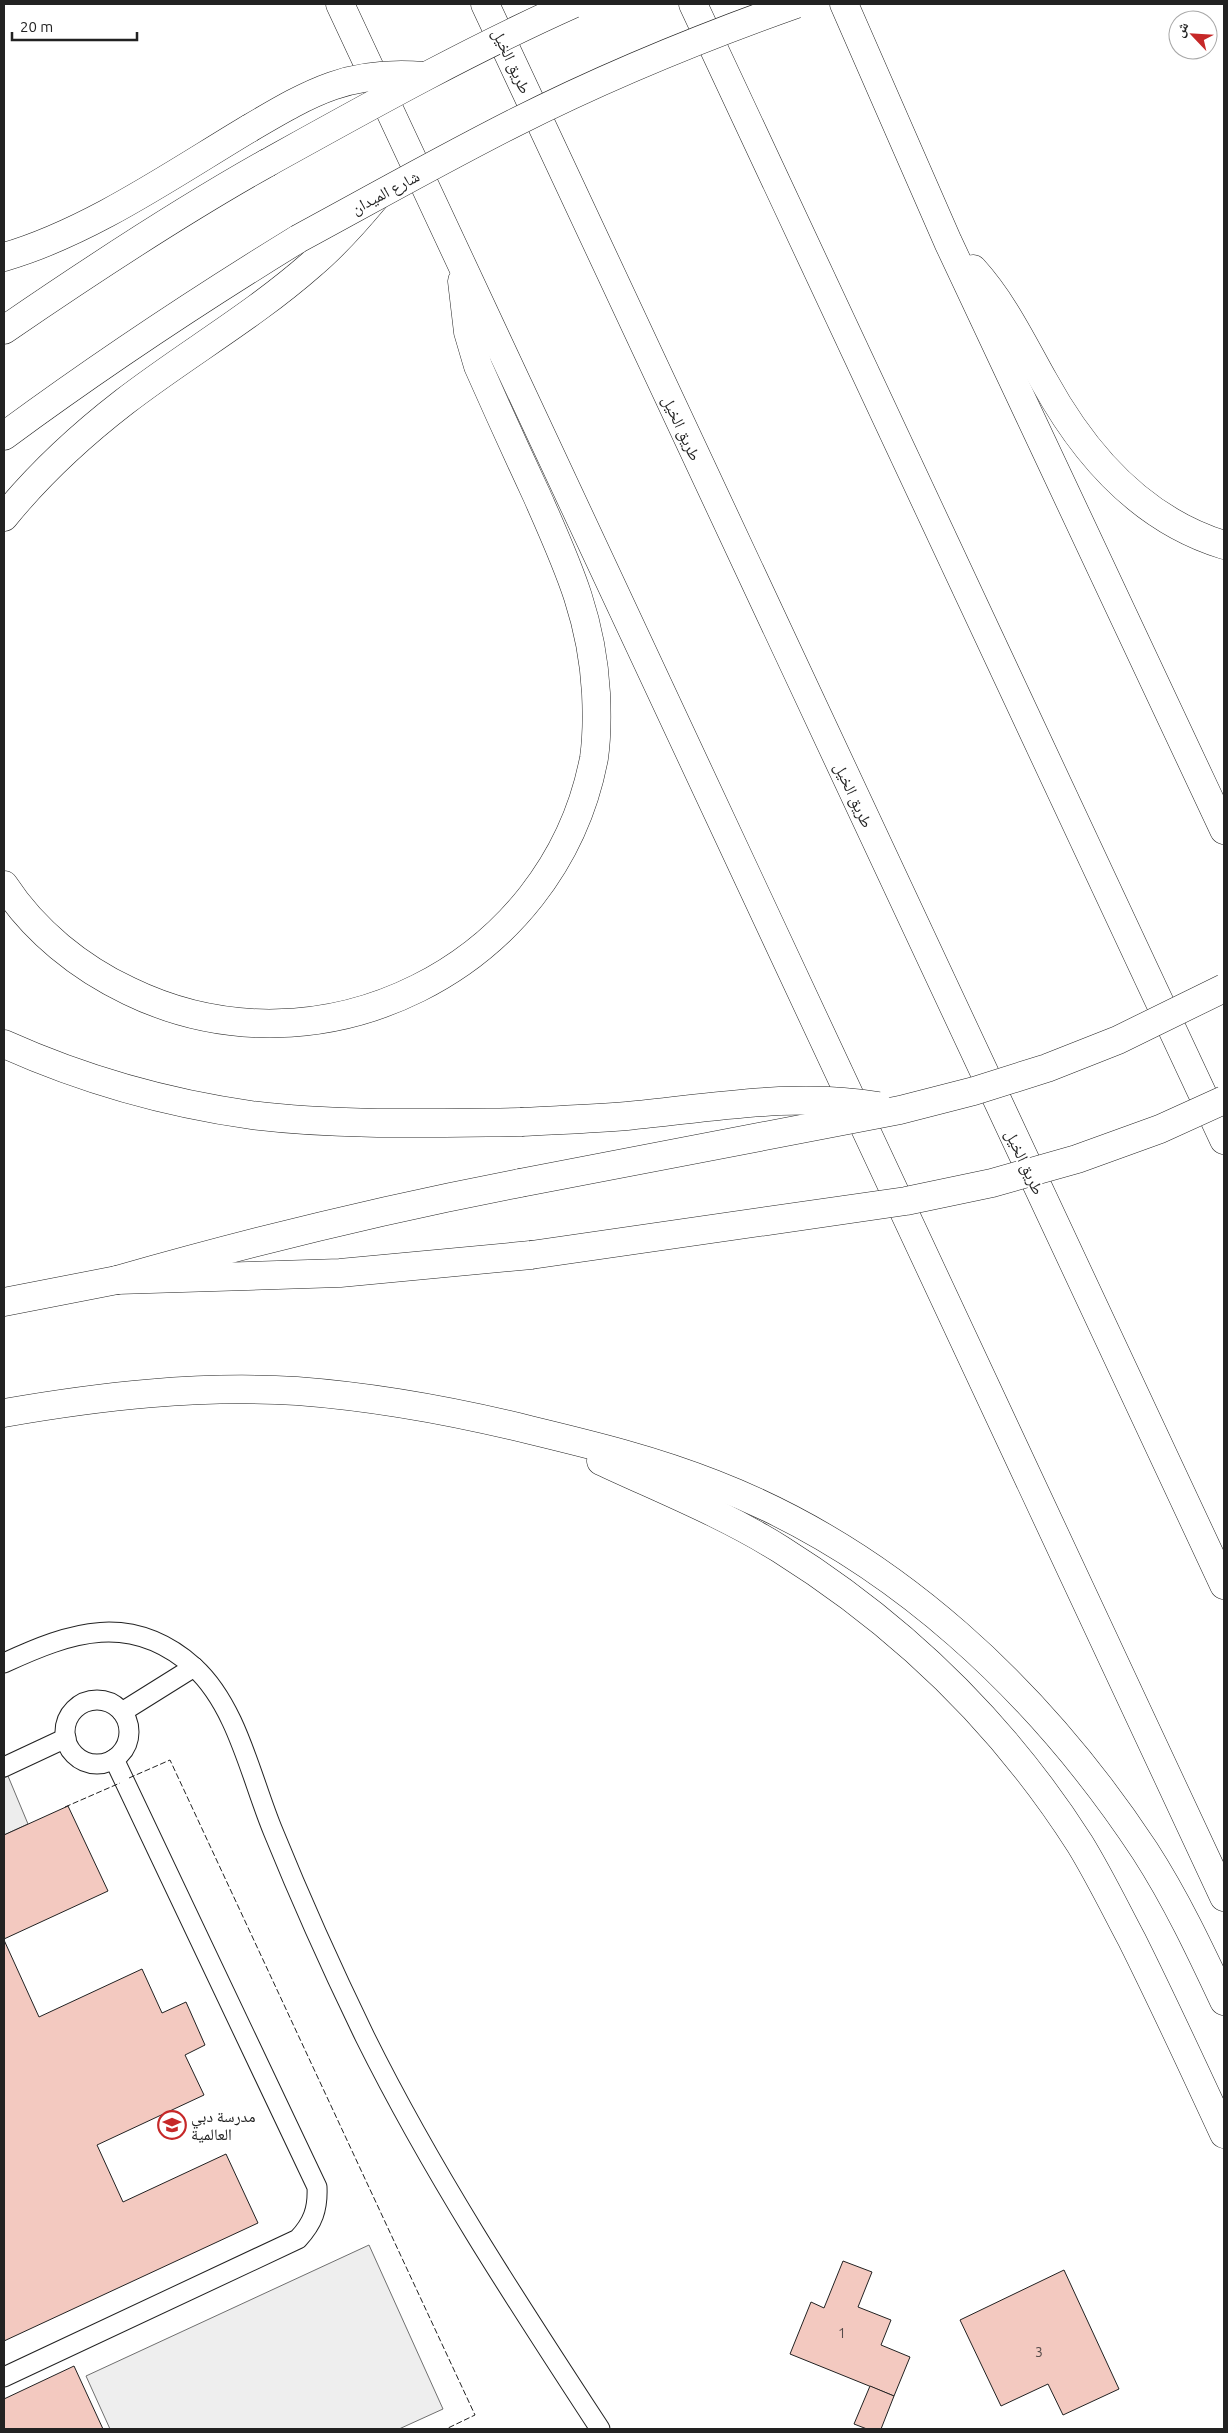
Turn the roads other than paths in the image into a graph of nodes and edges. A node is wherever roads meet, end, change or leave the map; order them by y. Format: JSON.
{"nodes":[{"id":1,"x":485,"y":4,"type":"edge"},
{"id":2,"x":573,"y":4,"type":"edge"},
{"id":3,"x":693,"y":4,"type":"edge"},
{"id":4,"x":796,"y":4,"type":"edge"},
{"id":5,"x":844,"y":4,"type":"edge"},
{"id":6,"x":341,"y":10,"type":"edge"},
{"id":7,"x":424,"y":76,"type":"junction"},
{"id":8,"x":377,"y":196,"type":"junction"},
{"id":9,"x":948,"y":242,"type":"junction"},
{"id":10,"x":4,"y":257,"type":"edge"},
{"id":11,"x":461,"y":262,"type":"junction"},
{"id":12,"x":4,"y":330,"type":"edge"},
{"id":13,"x":4,"y":436,"type":"edge"},
{"id":14,"x":4,"y":517,"type":"edge"},
{"id":15,"x":1224,"y":545,"type":"edge"},
{"id":16,"x":1224,"y":830,"type":"edge"},
{"id":17,"x":4,"y":885,"type":"edge"},
{"id":18,"x":1224,"y":988,"type":"edge"},
{"id":19,"x":4,"y":1044,"type":"edge"},
{"id":20,"x":1224,"y":1100,"type":"edge"},
{"id":21,"x":900,"y":1110,"type":"junction"},
{"id":22,"x":1224,"y":1140,"type":"edge"},
{"id":23,"x":117,"y":1280,"type":"junction"},
{"id":24,"x":4,"y":1302,"type":"edge"},
{"id":25,"x":4,"y":1413,"type":"edge"},
{"id":26,"x":539,"y":1432,"type":"junction"},
{"id":27,"x":1224,"y":1585,"type":"edge"},
{"id":28,"x":4,"y":1663,"type":"edge"},
{"id":29,"x":194,"y":1668,"type":"junction"},
{"id":30,"x":122,"y":1712,"type":"junction"},
{"id":31,"x":66,"y":1738,"type":"junction"},
{"id":32,"x":114,"y":1759,"type":"junction"},
{"id":33,"x":4,"y":1767,"type":"edge"},
{"id":34,"x":1224,"y":1896,"type":"edge"},
{"id":35,"x":1224,"y":2001,"type":"edge"},
{"id":36,"x":1224,"y":2134,"type":"edge"},
{"id":37,"x":4,"y":2377,"type":"edge"},
{"id":38,"x":600,"y":2429,"type":"edge"}],
"edges":[{"from":1,"to":27,"type":"main road","name":"طريق الخيل"},
{"from":2,"to":7,"type":"main road","bridge":true},
{"from":3,"to":22,"type":"main road"},
{"from":4,"to":8,"type":"main road","name":"شارع الميدان","bridge":true},
{"from":5,"to":9,"type":"main road"},
{"from":6,"to":11,"type":"main road"},
{"from":7,"to":10,"type":"main road","bridge":true},
{"from":7,"to":12,"type":"main road","bridge":true},
{"from":8,"to":13,"type":"main road","name":"شارع الميدان","bridge":true},
{"from":8,"to":14,"type":"main road"},
{"from":9,"to":15,"type":"main road"},
{"from":9,"to":16,"type":"main road"},
{"from":11,"to":17,"type":"main road"},
{"from":11,"to":34,"type":"main road"},
{"from":18,"to":21,"type":"main road","bridge":true},
{"from":19,"to":21,"type":"main road","bridge":true},
{"from":20,"to":23,"type":"main road","bridge":true},
{"from":21,"to":23,"type":"main road","bridge":true},
{"from":23,"to":24,"type":"main road"},
{"from":25,"to":26,"type":"main road"},
{"from":26,"to":35,"type":"main road"},
{"from":26,"to":36,"type":"main road"},
{"from":28,"to":29,"type":"lane"},
{"from":29,"to":30,"type":"lane"},
{"from":29,"to":38,"type":"lane"},
{"from":30,"to":31,"type":"lane"},
{"from":30,"to":32,"type":"lane"},
{"from":31,"to":32,"type":"lane"},
{"from":31,"to":33,"type":"lane"},
{"from":32,"to":37,"type":"lane"}]}
